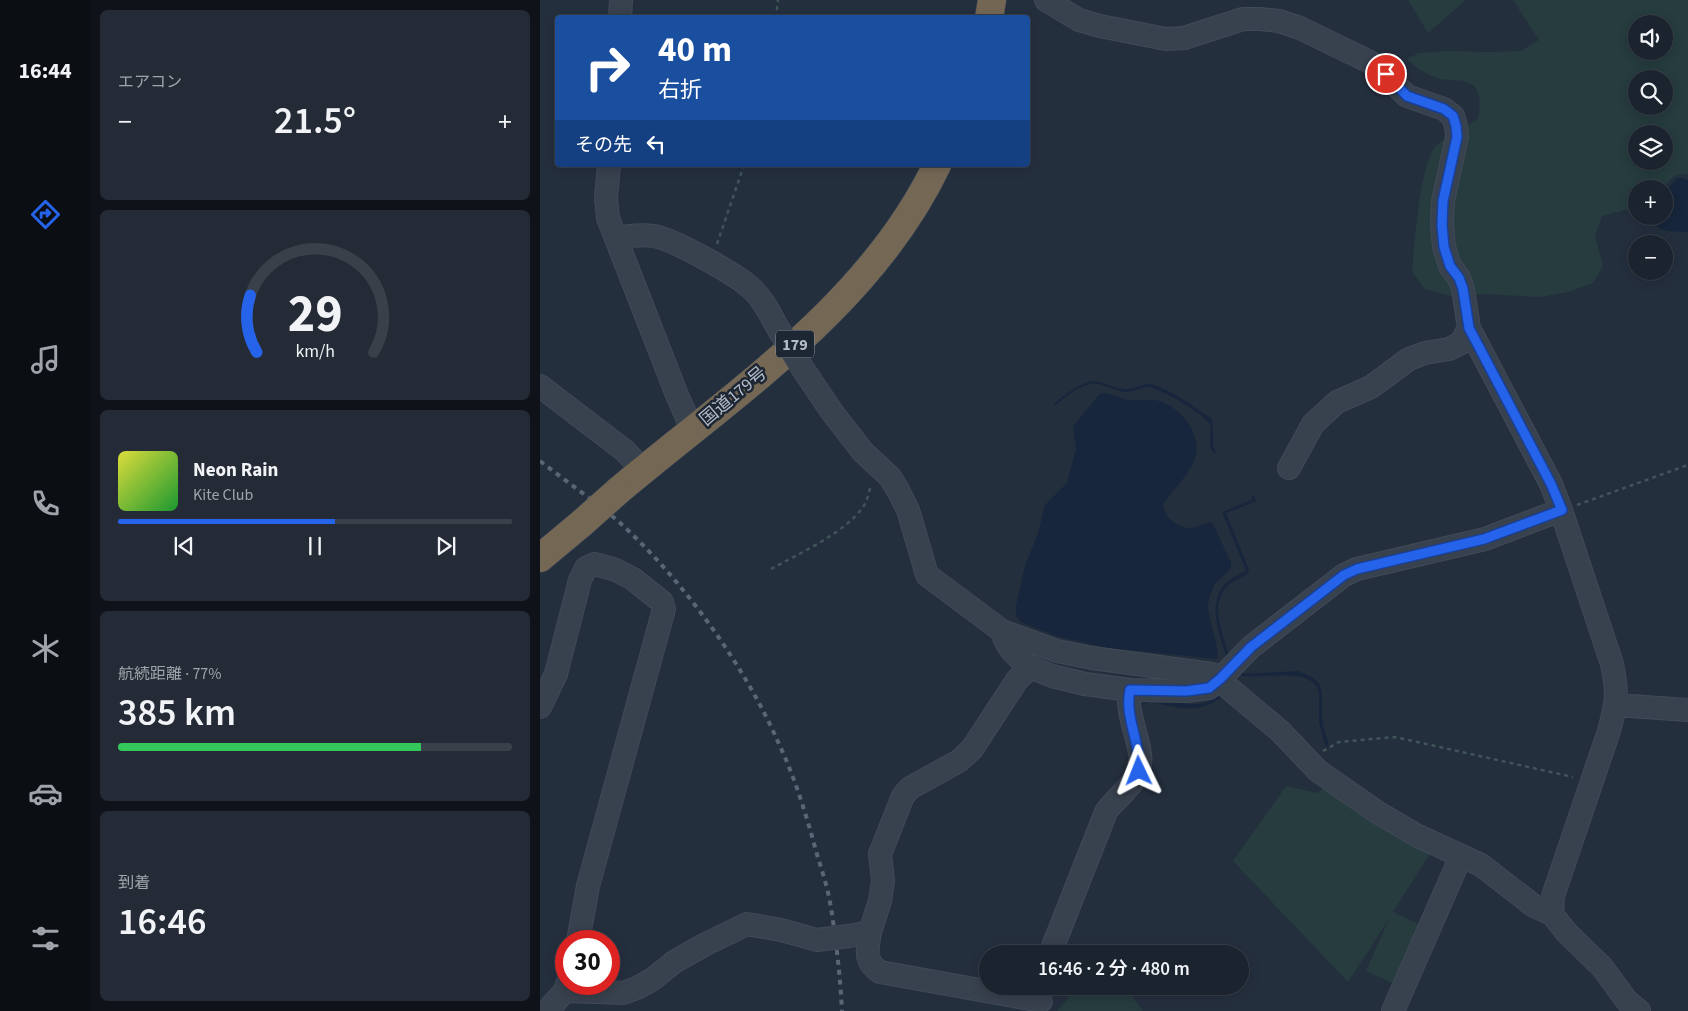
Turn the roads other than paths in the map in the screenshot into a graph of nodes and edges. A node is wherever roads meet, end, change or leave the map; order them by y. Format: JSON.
{"nodes":[{"id":1,"x":621,"y":0,"type":"edge"},
{"id":2,"x":992,"y":0,"type":"edge"},
{"id":3,"x":1046,"y":0,"type":"edge"},
{"id":4,"x":620,"y":15,"type":"edge"},
{"id":5,"x":989,"y":15,"type":"edge"},
{"id":6,"x":609,"y":167,"type":"edge"},
{"id":7,"x":936,"y":167,"type":"edge"},
{"id":8,"x":616,"y":238,"type":"junction"},
{"id":9,"x":1469,"y":328,"type":"junction"},
{"id":10,"x":540,"y":386,"type":"edge"},
{"id":11,"x":692,"y":430,"type":"junction"},
{"id":12,"x":1289,"y":468,"type":"dead end"},
{"id":13,"x":643,"y":470,"type":"junction"},
{"id":14,"x":1562,"y":510,"type":"junction"},
{"id":15,"x":544,"y":551,"type":"edge"},
{"id":16,"x":1002,"y":631,"type":"junction"},
{"id":17,"x":1030,"y":667,"type":"junction"},
{"id":18,"x":1220,"y":679,"type":"junction"},
{"id":19,"x":1130,"y":690,"type":"junction"},
{"id":20,"x":1616,"y":705,"type":"junction"},
{"id":21,"x":540,"y":707,"type":"edge"},
{"id":22,"x":1688,"y":710,"type":"edge"},
{"id":23,"x":1461,"y":856,"type":"junction"},
{"id":24,"x":1552,"y":914,"type":"junction"},
{"id":25,"x":580,"y":930,"type":"edge"},
{"id":26,"x":859,"y":934,"type":"junction"},
{"id":27,"x":1054,"y":945,"type":"edge"},
{"id":28,"x":620,"y":993,"type":"edge"},
{"id":29,"x":560,"y":995,"type":"edge"},
{"id":30,"x":1040,"y":999,"type":"edge"},
{"id":31,"x":547,"y":1011,"type":"edge"},
{"id":32,"x":1393,"y":1011,"type":"edge"},
{"id":33,"x":1639,"y":1011,"type":"edge"}],
"edges":[{"from":1,"to":4,"type":"street"},
{"from":2,"to":5,"type":"highway"},
{"from":3,"to":9,"type":"street"},
{"from":6,"to":8,"type":"street"},
{"from":7,"to":11,"type":"highway","name":"国道179号","number":"179"},
{"from":8,"to":11,"type":"street"},
{"from":8,"to":16,"type":"street","bridge":true},
{"from":9,"to":12,"type":"street"},
{"from":9,"to":14,"type":"street"},
{"from":10,"to":13,"type":"street"},
{"from":11,"to":13,"type":"highway","name":"国道179号","number":"179"},
{"from":13,"to":15,"type":"highway","name":"国道179号","number":"179","bridge":true},
{"from":14,"to":18,"type":"street"},
{"from":14,"to":20,"type":"street"},
{"from":16,"to":17,"type":"street"},
{"from":16,"to":18,"type":"street"},
{"from":17,"to":19,"type":"street"},
{"from":17,"to":26,"type":"street"},
{"from":18,"to":19,"type":"street"},
{"from":18,"to":23,"type":"street"},
{"from":19,"to":27,"type":"street"},
{"from":20,"to":22,"type":"street"},
{"from":20,"to":24,"type":"street"},
{"from":21,"to":25,"type":"street"},
{"from":23,"to":24,"type":"street"},
{"from":23,"to":32,"type":"street"},
{"from":24,"to":33,"type":"street"},
{"from":26,"to":28,"type":"street","bridge":true},
{"from":26,"to":30,"type":"street"},
{"from":29,"to":31,"type":"street"}]}
